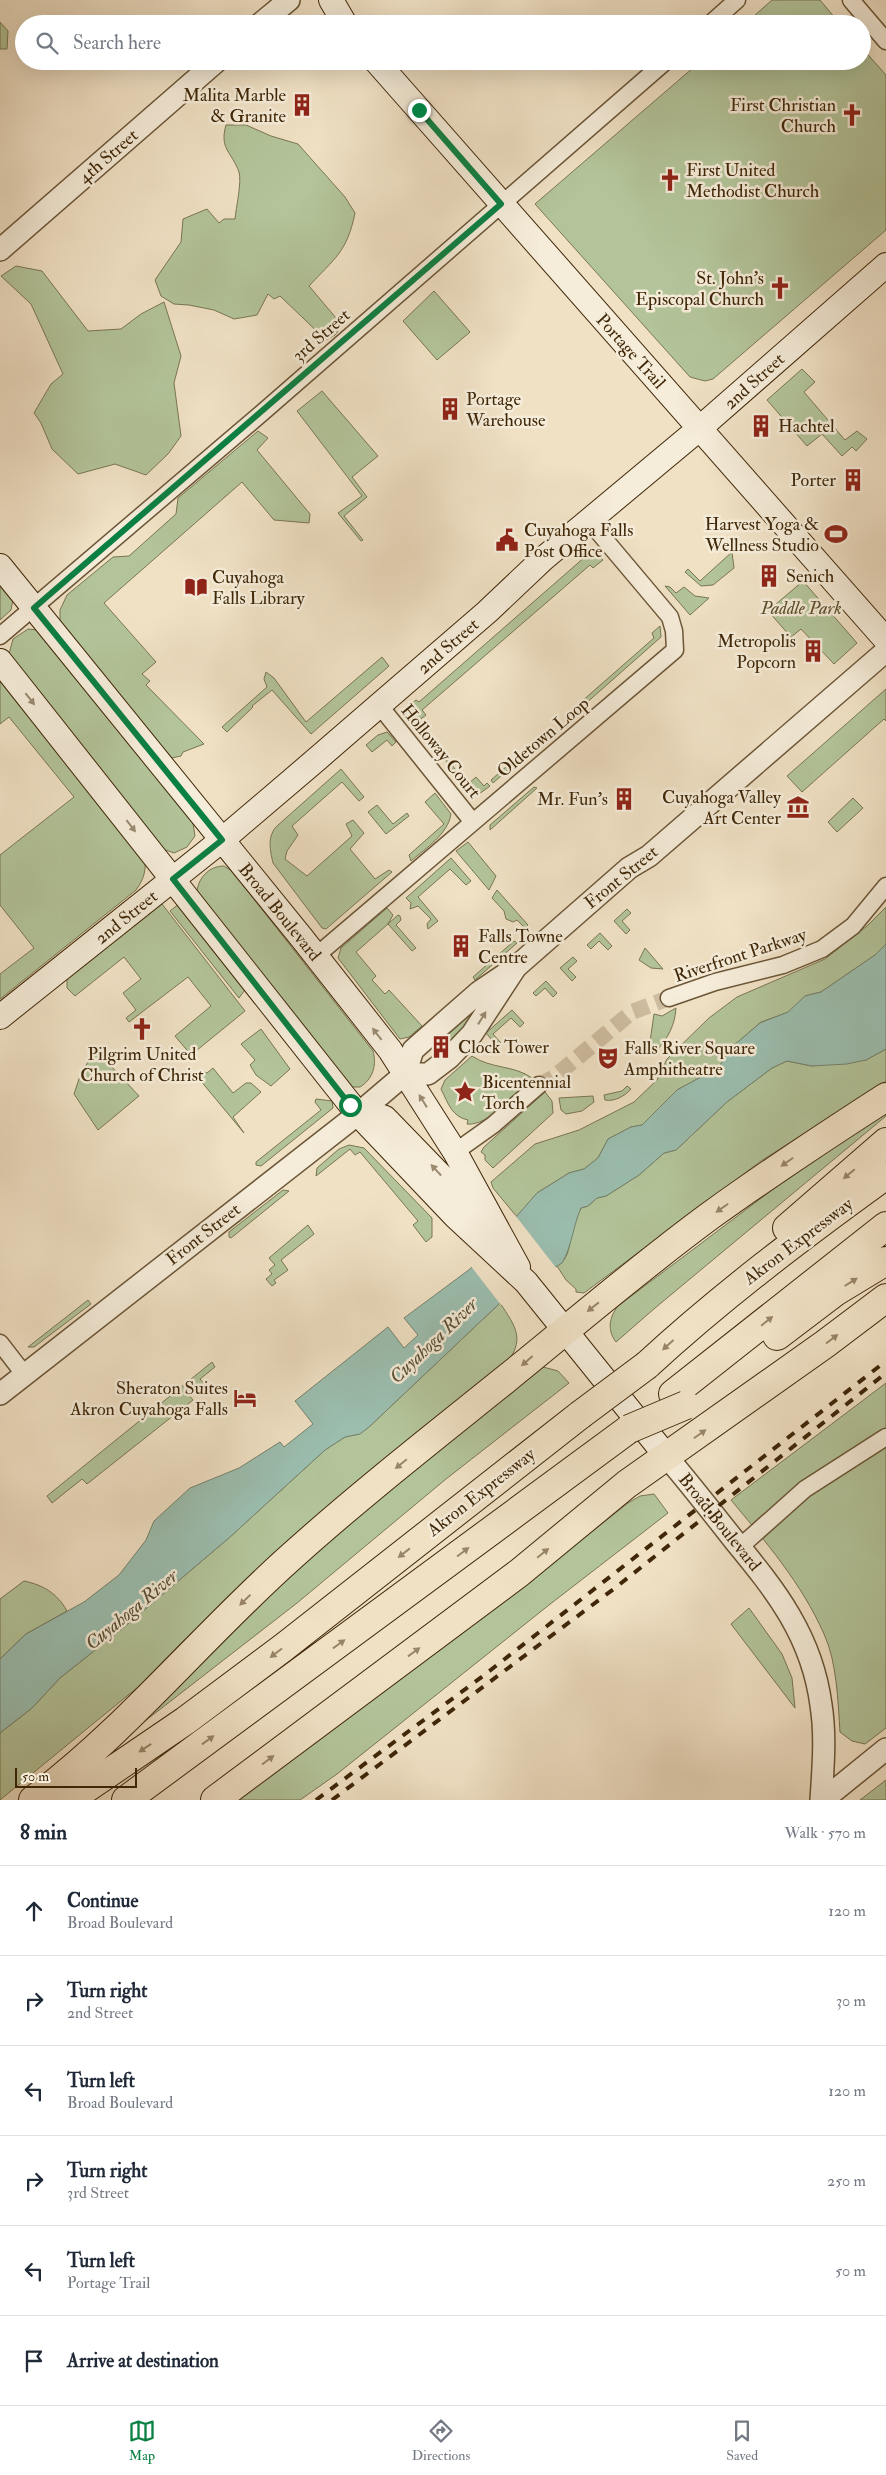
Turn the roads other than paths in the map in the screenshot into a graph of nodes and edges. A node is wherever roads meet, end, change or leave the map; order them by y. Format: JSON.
{"nodes":[{"id":1,"x":289,"y":0,"type":"edge"},
{"id":2,"x":332,"y":0,"type":"edge"},
{"id":3,"x":737,"y":0,"type":"edge"},
{"id":4,"x":851,"y":0,"type":"edge"},
{"id":5,"x":271,"y":15,"type":"edge"},
{"id":6,"x":340,"y":15,"type":"edge"},
{"id":7,"x":720,"y":15,"type":"edge"},
{"id":8,"x":864,"y":15,"type":"edge"},
{"id":9,"x":871,"y":23,"type":"edge"},
{"id":10,"x":886,"y":40,"type":"edge"},
{"id":11,"x":207,"y":70,"type":"edge"},
{"id":12,"x":384,"y":70,"type":"edge"},
{"id":13,"x":656,"y":70,"type":"edge"},
{"id":14,"x":501,"y":204,"type":"junction"},
{"id":15,"x":0,"y":250,"type":"edge"},
{"id":16,"x":886,"y":265,"type":"edge"},
{"id":17,"x":700,"y":428,"type":"junction"},
{"id":18,"x":590,"y":522,"type":"junction"},
{"id":19,"x":0,"y":566,"type":"edge"},
{"id":20,"x":34,"y":608,"type":"junction"},
{"id":21,"x":0,"y":636,"type":"edge"},
{"id":22,"x":886,"y":640,"type":"edge"},
{"id":23,"x":886,"y":651,"type":"edge"},
{"id":24,"x":0,"y":660,"type":"edge"},
{"id":25,"x":378,"y":705,"type":"junction"},
{"id":26,"x":472,"y":822,"type":"junction"},
{"id":27,"x":222,"y":840,"type":"junction"},
{"id":28,"x":173,"y":879,"type":"junction"},
{"id":29,"x":886,"y":886,"type":"edge"},
{"id":30,"x":316,"y":956,"type":"junction"},
{"id":31,"x":516,"y":967,"type":"junction"},
{"id":32,"x":669,"y":998,"type":"tunnel mouth"},
{"id":33,"x":0,"y":1017,"type":"edge"},
{"id":34,"x":405,"y":1074,"type":"junction"},
{"id":35,"x":539,"y":1086,"type":"tunnel mouth"},
{"id":36,"x":886,"y":1097,"type":"edge"},
{"id":37,"x":358,"y":1114,"type":"junction"},
{"id":38,"x":886,"y":1142,"type":"edge"},
{"id":39,"x":455,"y":1152,"type":"junction"},
{"id":40,"x":886,"y":1175,"type":"edge"},
{"id":41,"x":469,"y":1207,"type":"junction"},
{"id":42,"x":886,"y":1226,"type":"edge"},
{"id":43,"x":886,"y":1260,"type":"edge"},
{"id":44,"x":526,"y":1282,"type":"junction"},
{"id":45,"x":886,"y":1298,"type":"edge"},
{"id":46,"x":694,"y":1322,"type":"junction"},
{"id":47,"x":564,"y":1329,"type":"junction"},
{"id":48,"x":0,"y":1344,"type":"edge"},
{"id":49,"x":24,"y":1374,"type":"junction"},
{"id":50,"x":0,"y":1394,"type":"edge"},
{"id":51,"x":679,"y":1399,"type":"junction"},
{"id":52,"x":886,"y":1437,"type":"edge"},
{"id":53,"x":667,"y":1457,"type":"junction"},
{"id":54,"x":740,"y":1547,"type":"junction"},
{"id":55,"x":886,"y":1749,"type":"edge"},
{"id":56,"x":33,"y":1800,"type":"edge"},
{"id":57,"x":70,"y":1800,"type":"edge"},
{"id":58,"x":126,"y":1800,"type":"edge"},
{"id":59,"x":215,"y":1800,"type":"edge"},
{"id":60,"x":822,"y":1800,"type":"edge"}],
"edges":[{"from":1,"to":5,"type":"street"},
{"from":2,"to":6,"type":"main road"},
{"from":3,"to":7,"type":"street"},
{"from":4,"to":8,"type":"street"},
{"from":9,"to":10,"type":"street"},
{"from":11,"to":15,"type":"street","name":"4th Street"},
{"from":12,"to":14,"type":"main road","name":"Portage Trail"},
{"from":13,"to":14,"type":"street","name":"3rd Street"},
{"from":14,"to":17,"type":"main road","name":"Portage Trail"},
{"from":14,"to":20,"type":"street","name":"3rd Street"},
{"from":16,"to":17,"type":"main road","name":"2nd Street"},
{"from":17,"to":18,"type":"main road","name":"2nd Street"},
{"from":17,"to":22,"type":"main road","name":"Portage Trail"},
{"from":18,"to":25,"type":"main road","name":"2nd Street"},
{"from":18,"to":26,"type":"street","name":"Oldetown Loop"},
{"from":19,"to":20,"type":"main road","name":"Broad Boulevard"},
{"from":20,"to":21,"type":"street","name":"3rd Street"},
{"from":20,"to":27,"type":"main road","name":"Broad Boulevard"},
{"from":23,"to":31,"type":"street","name":"Front Street"},
{"from":24,"to":28,"type":"main road","name":"Broad Boulevard","one_way":true},
{"from":25,"to":26,"type":"street","name":"Holloway Court"},
{"from":25,"to":27,"type":"main road","name":"2nd Street"},
{"from":26,"to":30,"type":"street","name":"Oldetown Loop"},
{"from":27,"to":28,"type":"main road","name":"2nd Street"},
{"from":27,"to":30,"type":"main road","name":"Broad Boulevard"},
{"from":28,"to":33,"type":"main road","name":"2nd Street"},
{"from":28,"to":37,"type":"main road","name":"Broad Boulevard"},
{"from":29,"to":32,"type":"street","name":"Riverfront Parkway"},
{"from":34,"to":30,"type":"main road","name":"Broad Boulevard","one_way":true},
{"from":31,"to":34,"type":"street","name":"Front Street"},
{"from":34,"to":31,"type":"street","name":"Front Street","one_way":true},
{"from":34,"to":37,"type":"street","name":"Front Street"},
{"from":39,"to":34,"type":"main road","name":"Broad Boulevard","one_way":true},
{"from":35,"to":39,"type":"street"},
{"from":36,"to":47,"type":"highway","one_way":true},
{"from":37,"to":41,"type":"main road","name":"Broad Boulevard"},
{"from":37,"to":49,"type":"street","name":"Front Street"},
{"from":38,"to":46,"type":"highway","one_way":true},
{"from":39,"to":41,"type":"main road","name":"Broad Boulevard"},
{"from":40,"to":46,"type":"highway","name":"Akron Expressway"},
{"from":41,"to":44,"type":"main road","name":"Broad Boulevard"},
{"from":41,"to":44,"type":"main road","name":"Broad Boulevard"},
{"from":51,"to":42,"type":"highway","name":"Akron Expressway","one_way":true},
{"from":51,"to":43,"type":"highway","one_way":true},
{"from":44,"to":47,"type":"main road","name":"Broad Boulevard"},
{"from":53,"to":45,"type":"highway","one_way":true},
{"from":46,"to":57,"type":"highway","name":"Akron Expressway","one_way":true,"bridge":true},
{"from":47,"to":53,"type":"main road","name":"Broad Boulevard"},
{"from":47,"to":56,"type":"highway","one_way":true},
{"from":48,"to":49,"type":"street"},
{"from":49,"to":50,"type":"street","name":"Front Street"},
{"from":58,"to":51,"type":"highway","name":"Akron Expressway","one_way":true,"bridge":true},
{"from":52,"to":54,"type":"street"},
{"from":53,"to":54,"type":"street","name":"Broad Boulevard"},
{"from":59,"to":53,"type":"highway","one_way":true},
{"from":54,"to":60,"type":"street","name":"Broad Boulevard"},
{"from":55,"to":60,"type":"street"}]}
